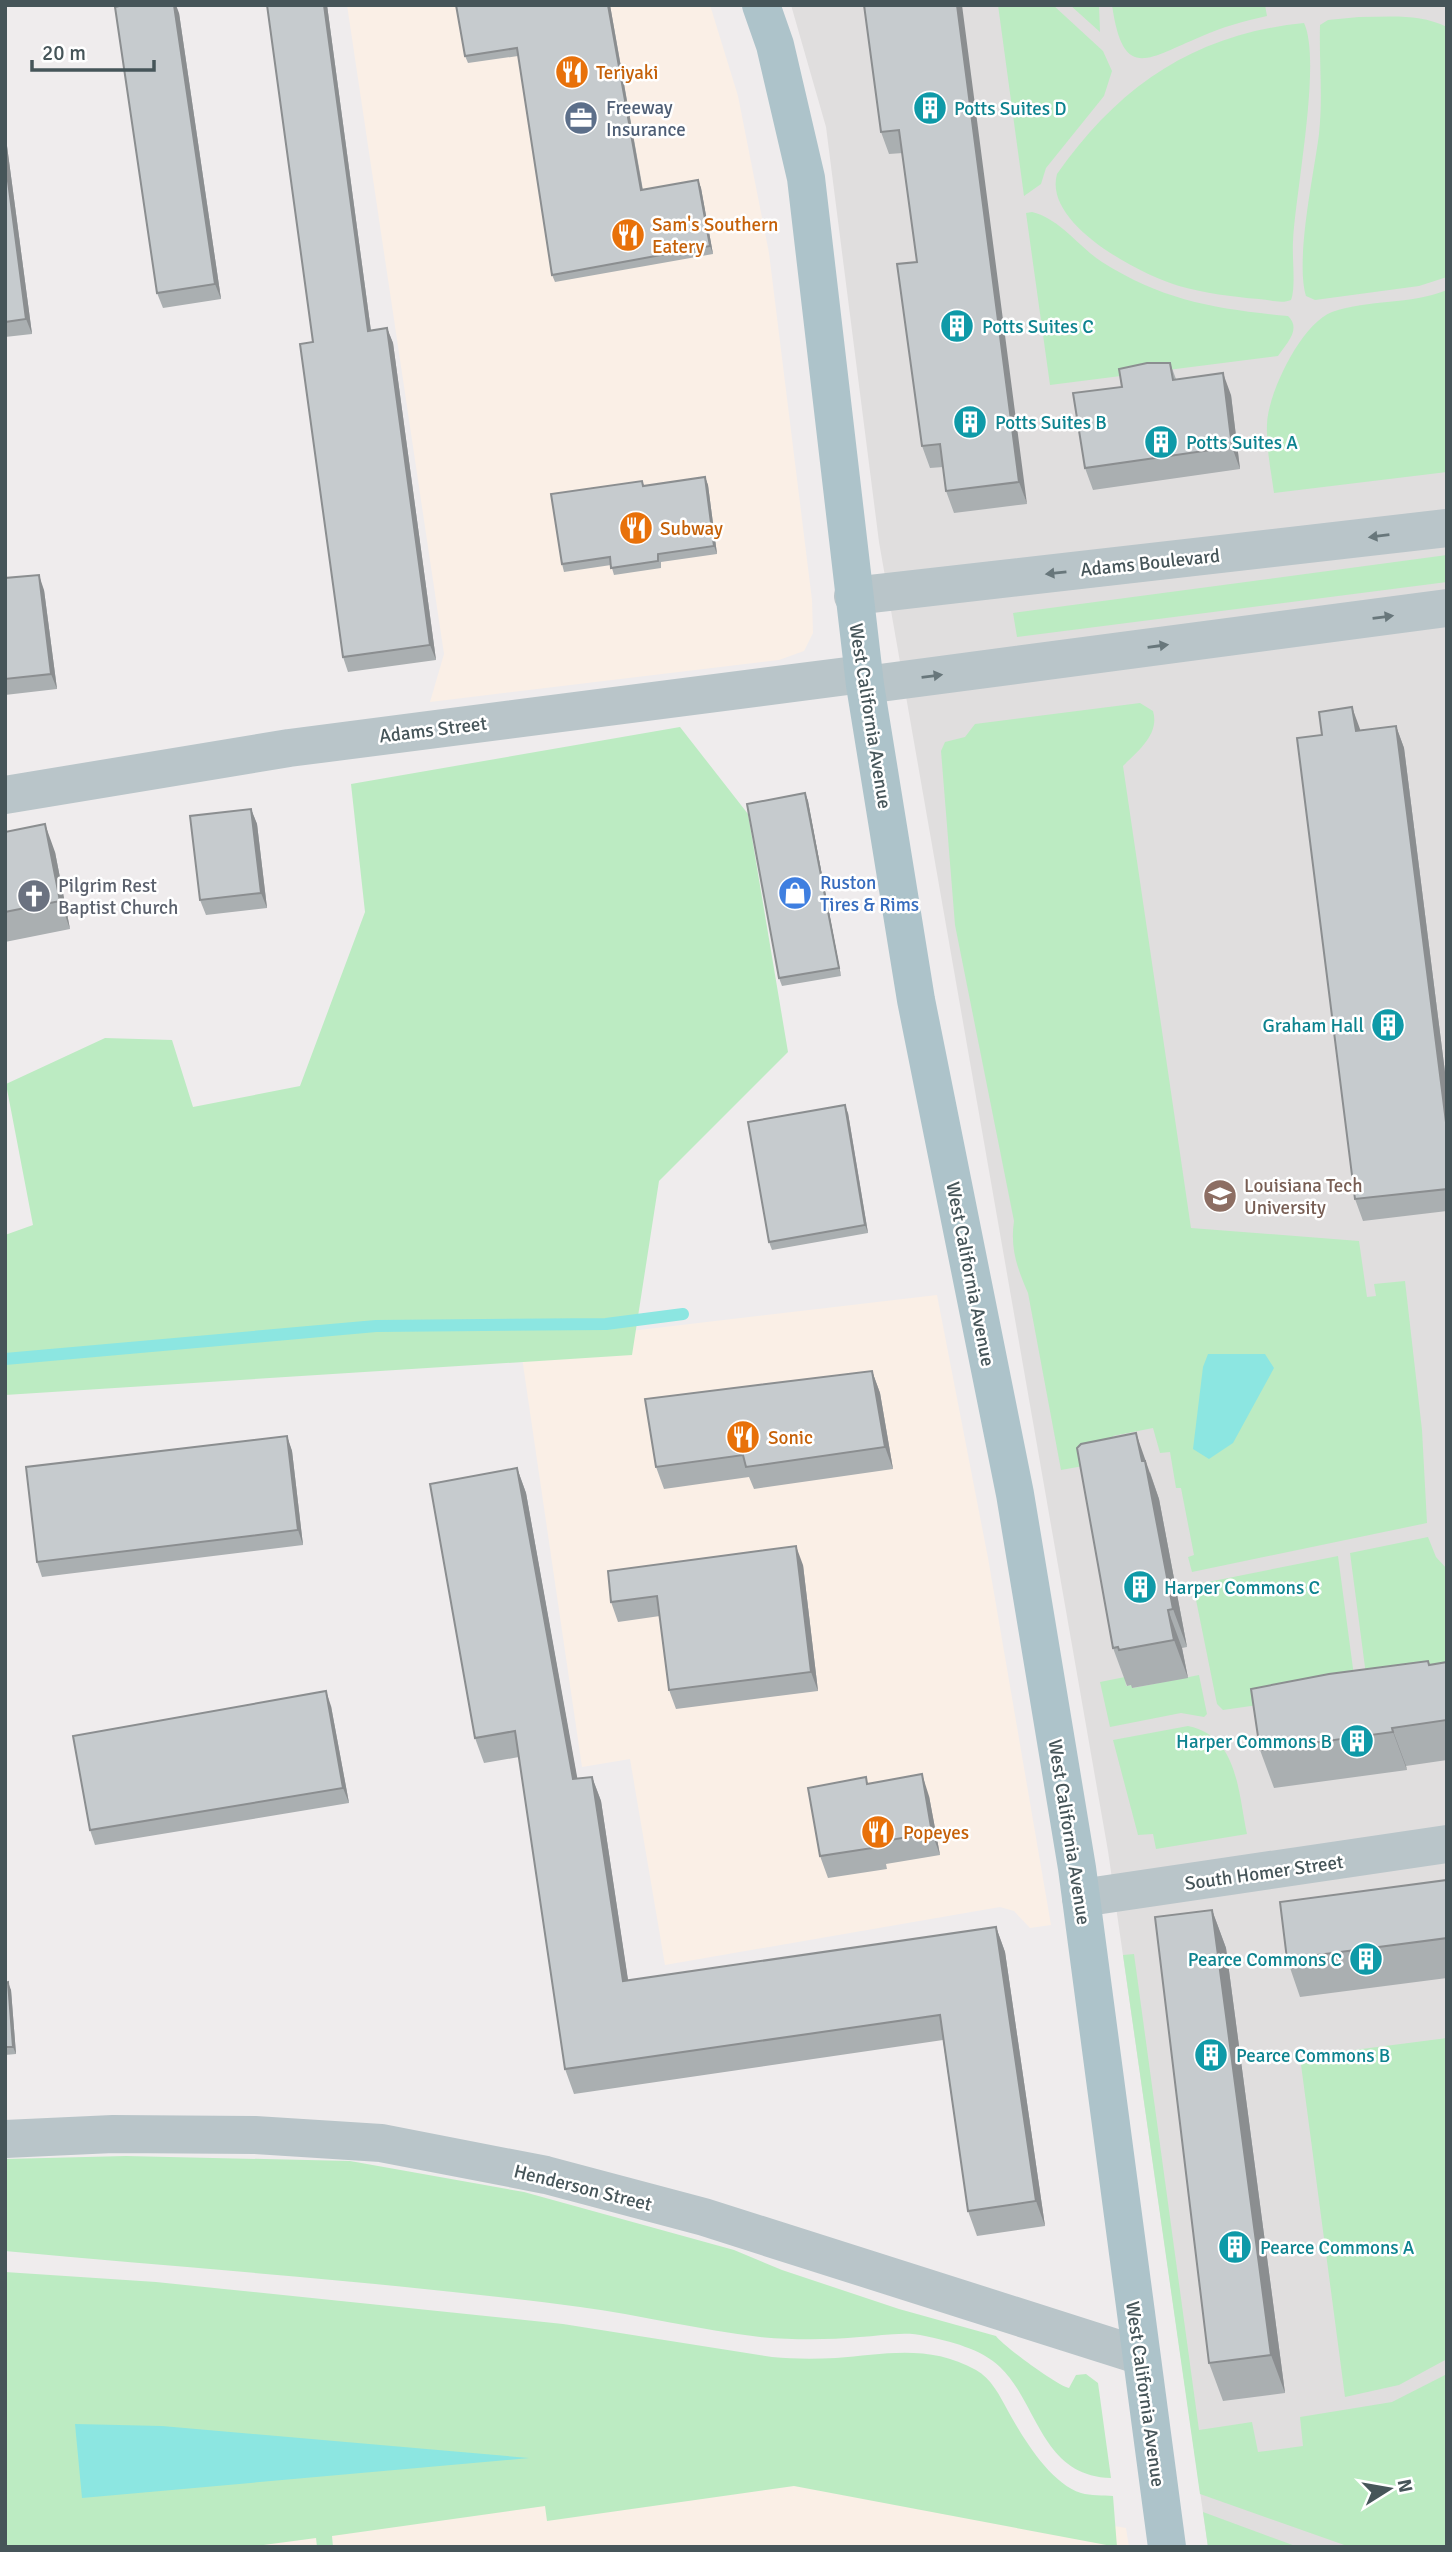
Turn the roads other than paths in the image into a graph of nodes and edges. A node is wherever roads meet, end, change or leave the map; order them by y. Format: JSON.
{"nodes":[{"id":1,"x":761,"y":5,"type":"edge"},
{"id":2,"x":1447,"y":528,"type":"edge"},
{"id":3,"x":853,"y":596,"type":"junction"},
{"id":4,"x":1447,"y":608,"type":"edge"},
{"id":5,"x":864,"y":679,"type":"junction"},
{"id":6,"x":5,"y":795,"type":"edge"},
{"id":7,"x":1447,"y":1844,"type":"edge"},
{"id":8,"x":1081,"y":1898,"type":"junction"},
{"id":9,"x":5,"y":2139,"type":"edge"},
{"id":10,"x":1141,"y":2357,"type":"junction"},
{"id":11,"x":1167,"y":2547,"type":"edge"}],
"edges":[{"from":1,"to":3,"type":"main road","name":"West California Avenue"},
{"from":2,"to":3,"type":"street","name":"Adams Boulevard","one_way":true},
{"from":3,"to":5,"type":"main road","name":"West California Avenue"},
{"from":5,"to":4,"type":"street","one_way":true},
{"from":5,"to":6,"type":"street","name":"Adams Street"},
{"from":5,"to":8,"type":"main road","name":"West California Avenue"},
{"from":7,"to":8,"type":"street","name":"South Homer Street"},
{"from":8,"to":10,"type":"main road","name":"West California Avenue"},
{"from":9,"to":10,"type":"street","name":"Henderson Street"},
{"from":10,"to":11,"type":"main road","name":"West California Avenue"}]}
